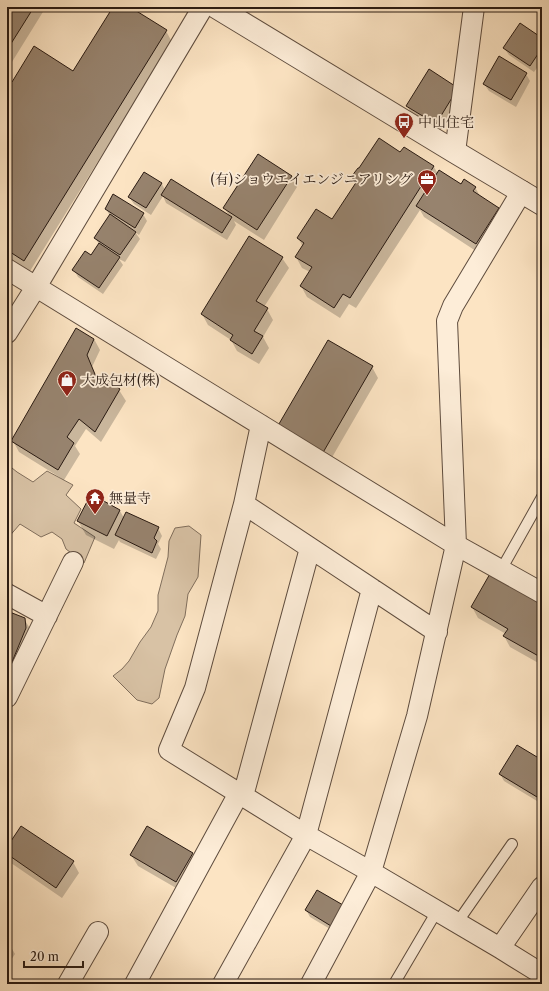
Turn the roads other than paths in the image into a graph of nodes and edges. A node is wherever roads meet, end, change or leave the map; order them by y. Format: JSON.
{"nodes":[{"id":1,"x":203,"y":7,"type":"edge"},
{"id":2,"x":216,"y":7,"type":"edge"},
{"id":3,"x":474,"y":7,"type":"edge"},
{"id":4,"x":455,"y":152,"type":"junction"},
{"id":5,"x":522,"y":191,"type":"junction"},
{"id":6,"x":542,"y":204,"type":"edge"},
{"id":7,"x":7,"y":269,"type":"edge"},
{"id":8,"x":36,"y":287,"type":"junction"},
{"id":9,"x":7,"y":333,"type":"edge"},
{"id":10,"x":261,"y":425,"type":"junction"},
{"id":11,"x":542,"y":496,"type":"edge"},
{"id":12,"x":244,"y":504,"type":"junction"},
{"id":13,"x":456,"y":545,"type":"junction"},
{"id":14,"x":310,"y":548,"type":"junction"},
{"id":15,"x":73,"y":562,"type":"dead end"},
{"id":16,"x":501,"y":570,"type":"junction"},
{"id":17,"x":372,"y":589,"type":"junction"},
{"id":18,"x":542,"y":593,"type":"edge"},
{"id":19,"x":7,"y":594,"type":"edge"},
{"id":20,"x":46,"y":616,"type":"junction"},
{"id":21,"x":437,"y":632,"type":"junction"},
{"id":22,"x":7,"y":697,"type":"edge"},
{"id":23,"x":241,"y":795,"type":"junction"},
{"id":24,"x":306,"y":835,"type":"junction"},
{"id":25,"x":512,"y":844,"type":"dead end"},
{"id":26,"x":371,"y":872,"type":"junction"},
{"id":27,"x":542,"y":887,"type":"edge"},
{"id":28,"x":437,"y":910,"type":"junction"},
{"id":29,"x":458,"y":923,"type":"junction"},
{"id":30,"x":98,"y":932,"type":"dead end"},
{"id":31,"x":500,"y":948,"type":"junction"},
{"id":32,"x":542,"y":974,"type":"edge"},
{"id":33,"x":68,"y":984,"type":"edge"},
{"id":34,"x":135,"y":984,"type":"edge"},
{"id":35,"x":223,"y":984,"type":"edge"},
{"id":36,"x":311,"y":984,"type":"edge"},
{"id":37,"x":394,"y":984,"type":"edge"}],
"edges":[{"from":1,"to":8,"type":"street"},
{"from":2,"to":4,"type":"street"},
{"from":3,"to":4,"type":"street"},
{"from":4,"to":5,"type":"street"},
{"from":5,"to":6,"type":"street"},
{"from":5,"to":13,"type":"street"},
{"from":7,"to":8,"type":"street"},
{"from":8,"to":9,"type":"street"},
{"from":8,"to":10,"type":"street"},
{"from":10,"to":12,"type":"street"},
{"from":10,"to":13,"type":"street"},
{"from":11,"to":16,"type":"lane"},
{"from":12,"to":14,"type":"street"},
{"from":12,"to":23,"type":"street"},
{"from":13,"to":16,"type":"street"},
{"from":13,"to":21,"type":"street"},
{"from":14,"to":17,"type":"street"},
{"from":14,"to":23,"type":"street"},
{"from":15,"to":20,"type":"street"},
{"from":16,"to":18,"type":"street"},
{"from":17,"to":21,"type":"street"},
{"from":17,"to":24,"type":"street"},
{"from":19,"to":20,"type":"street"},
{"from":20,"to":22,"type":"street"},
{"from":21,"to":26,"type":"street"},
{"from":23,"to":24,"type":"street"},
{"from":23,"to":34,"type":"street"},
{"from":24,"to":26,"type":"street"},
{"from":24,"to":35,"type":"street"},
{"from":25,"to":29,"type":"lane"},
{"from":26,"to":28,"type":"street"},
{"from":26,"to":36,"type":"street"},
{"from":27,"to":31,"type":"street"},
{"from":28,"to":29,"type":"street"},
{"from":28,"to":37,"type":"lane"},
{"from":29,"to":31,"type":"street"},
{"from":30,"to":33,"type":"street"},
{"from":31,"to":32,"type":"street"}]}
